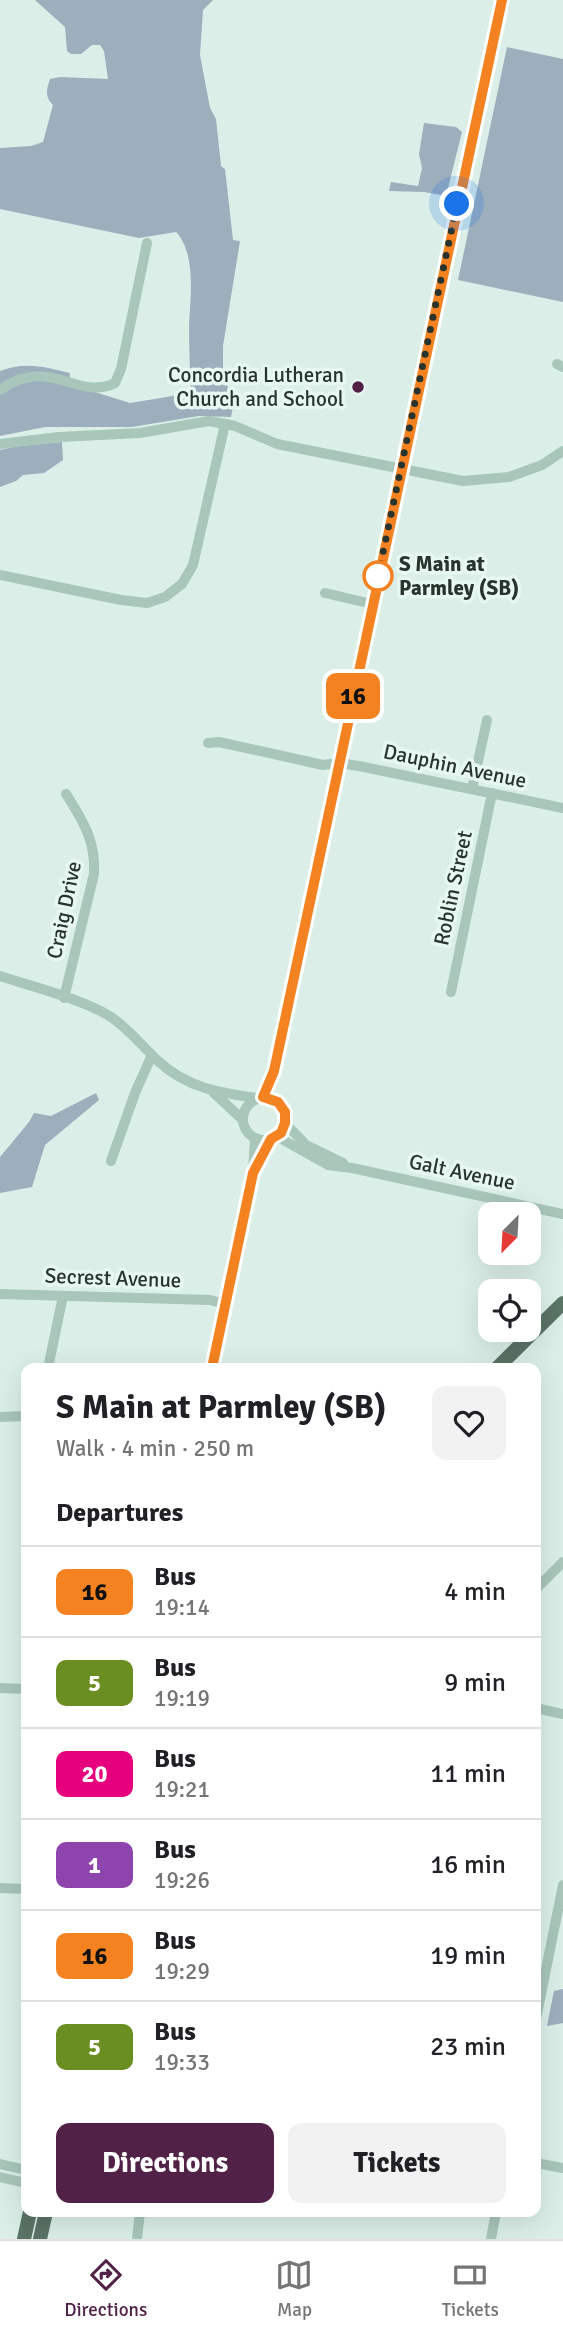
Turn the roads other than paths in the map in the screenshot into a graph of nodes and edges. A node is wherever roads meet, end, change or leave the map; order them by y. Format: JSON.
{"nodes":[{"id":1,"x":502,"y":0,"type":"edge"},
{"id":2,"x":147,"y":243,"type":"dead end"},
{"id":3,"x":0,"y":390,"type":"edge"},
{"id":4,"x":225,"y":424,"type":"junction"},
{"id":5,"x":0,"y":444,"type":"edge"},
{"id":6,"x":563,"y":451,"type":"edge"},
{"id":7,"x":401,"y":470,"type":"junction"},
{"id":8,"x":0,"y":575,"type":"edge"},
{"id":9,"x":325,"y":593,"type":"dead end"},
{"id":10,"x":372,"y":604,"type":"junction"},
{"id":11,"x":487,"y":720,"type":"dead end"},
{"id":12,"x":208,"y":743,"type":"dead end"},
{"id":13,"x":339,"y":763,"type":"junction"},
{"id":14,"x":472,"y":789,"type":"junction"},
{"id":15,"x":492,"y":793,"type":"junction"},
{"id":16,"x":66,"y":794,"type":"dead end"},
{"id":17,"x":563,"y":808,"type":"edge"},
{"id":18,"x":0,"y":975,"type":"edge"},
{"id":19,"x":451,"y":992,"type":"dead end"},
{"id":20,"x":64,"y":998,"type":"junction"},
{"id":21,"x":152,"y":1055,"type":"junction"},
{"id":22,"x":274,"y":1071,"type":"junction"},
{"id":23,"x":210,"y":1091,"type":"junction"},
{"id":24,"x":260,"y":1098,"type":"junction"},
{"id":25,"x":278,"y":1102,"type":"junction"},
{"id":26,"x":243,"y":1120,"type":"junction"},
{"id":27,"x":285,"y":1123,"type":"junction"},
{"id":28,"x":255,"y":1138,"type":"junction"},
{"id":29,"x":274,"y":1138,"type":"junction"},
{"id":30,"x":111,"y":1161,"type":"dead end"},
{"id":31,"x":352,"y":1168,"type":"junction"},
{"id":32,"x":253,"y":1173,"type":"junction"},
{"id":33,"x":563,"y":1213,"type":"edge"},
{"id":34,"x":0,"y":1294,"type":"edge"},
{"id":35,"x":63,"y":1296,"type":"junction"},
{"id":36,"x":563,"y":1303,"type":"edge"},
{"id":37,"x":225,"y":1304,"type":"junction"},
{"id":38,"x":49,"y":1363,"type":"edge"},
{"id":39,"x":213,"y":1363,"type":"edge"},
{"id":40,"x":502,"y":1363,"type":"edge"},
{"id":41,"x":21,"y":1416,"type":"edge"},
{"id":42,"x":0,"y":1417,"type":"edge"},
{"id":43,"x":563,"y":1562,"type":"edge"},
{"id":44,"x":541,"y":1584,"type":"edge"},
{"id":45,"x":0,"y":1688,"type":"edge"},
{"id":46,"x":21,"y":1689,"type":"edge"},
{"id":47,"x":541,"y":1709,"type":"edge"},
{"id":48,"x":563,"y":1714,"type":"edge"},
{"id":49,"x":563,"y":1885,"type":"edge"},
{"id":50,"x":0,"y":1888,"type":"edge"},
{"id":51,"x":21,"y":1889,"type":"edge"},
{"id":52,"x":541,"y":1995,"type":"edge"},
{"id":53,"x":0,"y":2164,"type":"edge"},
{"id":54,"x":541,"y":2164,"type":"edge"},
{"id":55,"x":563,"y":2168,"type":"edge"},
{"id":56,"x":21,"y":2170,"type":"edge"},
{"id":57,"x":0,"y":2177,"type":"edge"},
{"id":58,"x":21,"y":2182,"type":"edge"},
{"id":59,"x":29,"y":2217,"type":"edge"},
{"id":60,"x":45,"y":2217,"type":"edge"},
{"id":61,"x":140,"y":2217,"type":"edge"},
{"id":62,"x":495,"y":2217,"type":"edge"},
{"id":63,"x":24,"y":2239,"type":"edge"},
{"id":64,"x":40,"y":2239,"type":"edge"},
{"id":65,"x":137,"y":2239,"type":"edge"},
{"id":66,"x":491,"y":2239,"type":"edge"}],
"edges":[{"from":1,"to":7,"type":"street"},
{"from":2,"to":3,"type":"street"},
{"from":4,"to":5,"type":"street"},
{"from":4,"to":7,"type":"street"},
{"from":4,"to":8,"type":"street"},
{"from":6,"to":7,"type":"street"},
{"from":7,"to":10,"type":"street"},
{"from":9,"to":10,"type":"street"},
{"from":10,"to":13,"type":"street"},
{"from":11,"to":14,"type":"street"},
{"from":12,"to":13,"type":"street","name":"Dauphin Avenue"},
{"from":13,"to":14,"type":"street","name":"Dauphin Avenue"},
{"from":13,"to":22,"type":"street"},
{"from":14,"to":15,"type":"street","name":"Dauphin Avenue"},
{"from":15,"to":17,"type":"street","name":"Dauphin Avenue"},
{"from":15,"to":19,"type":"street","name":"Roblin Street"},
{"from":16,"to":20,"type":"street","name":"Craig Drive"},
{"from":18,"to":20,"type":"street"},
{"from":20,"to":21,"type":"street"},
{"from":21,"to":23,"type":"street"},
{"from":21,"to":30,"type":"street"},
{"from":22,"to":24,"type":"street"},
{"from":22,"to":25,"type":"street"},
{"from":23,"to":24,"type":"street"},
{"from":23,"to":26,"type":"street"},
{"from":24,"to":25,"type":"street"},
{"from":24,"to":26,"type":"street"},
{"from":25,"to":27,"type":"street"},
{"from":26,"to":28,"type":"street"},
{"from":27,"to":29,"type":"street"},
{"from":27,"to":31,"type":"street","name":"Galt Avenue"},
{"from":28,"to":29,"type":"street"},
{"from":28,"to":32,"type":"street"},
{"from":29,"to":31,"type":"street","name":"Galt Avenue"},
{"from":29,"to":32,"type":"street"},
{"from":31,"to":33,"type":"street","name":"Galt Avenue"},
{"from":32,"to":37,"type":"street"},
{"from":34,"to":35,"type":"street","name":"Secrest Avenue"},
{"from":35,"to":37,"type":"street","name":"Secrest Avenue"},
{"from":35,"to":38,"type":"street"},
{"from":36,"to":40,"type":"main road"},
{"from":37,"to":39,"type":"street"},
{"from":41,"to":42,"type":"street"},
{"from":43,"to":44,"type":"street"},
{"from":45,"to":46,"type":"street"},
{"from":47,"to":48,"type":"street"},
{"from":49,"to":52,"type":"street"},
{"from":50,"to":51,"type":"street"},
{"from":53,"to":56,"type":"street"},
{"from":54,"to":55,"type":"street"},
{"from":57,"to":58,"type":"street"},
{"from":59,"to":63,"type":"main road"},
{"from":60,"to":64,"type":"main road"},
{"from":61,"to":65,"type":"street"},
{"from":62,"to":66,"type":"street"}]}
